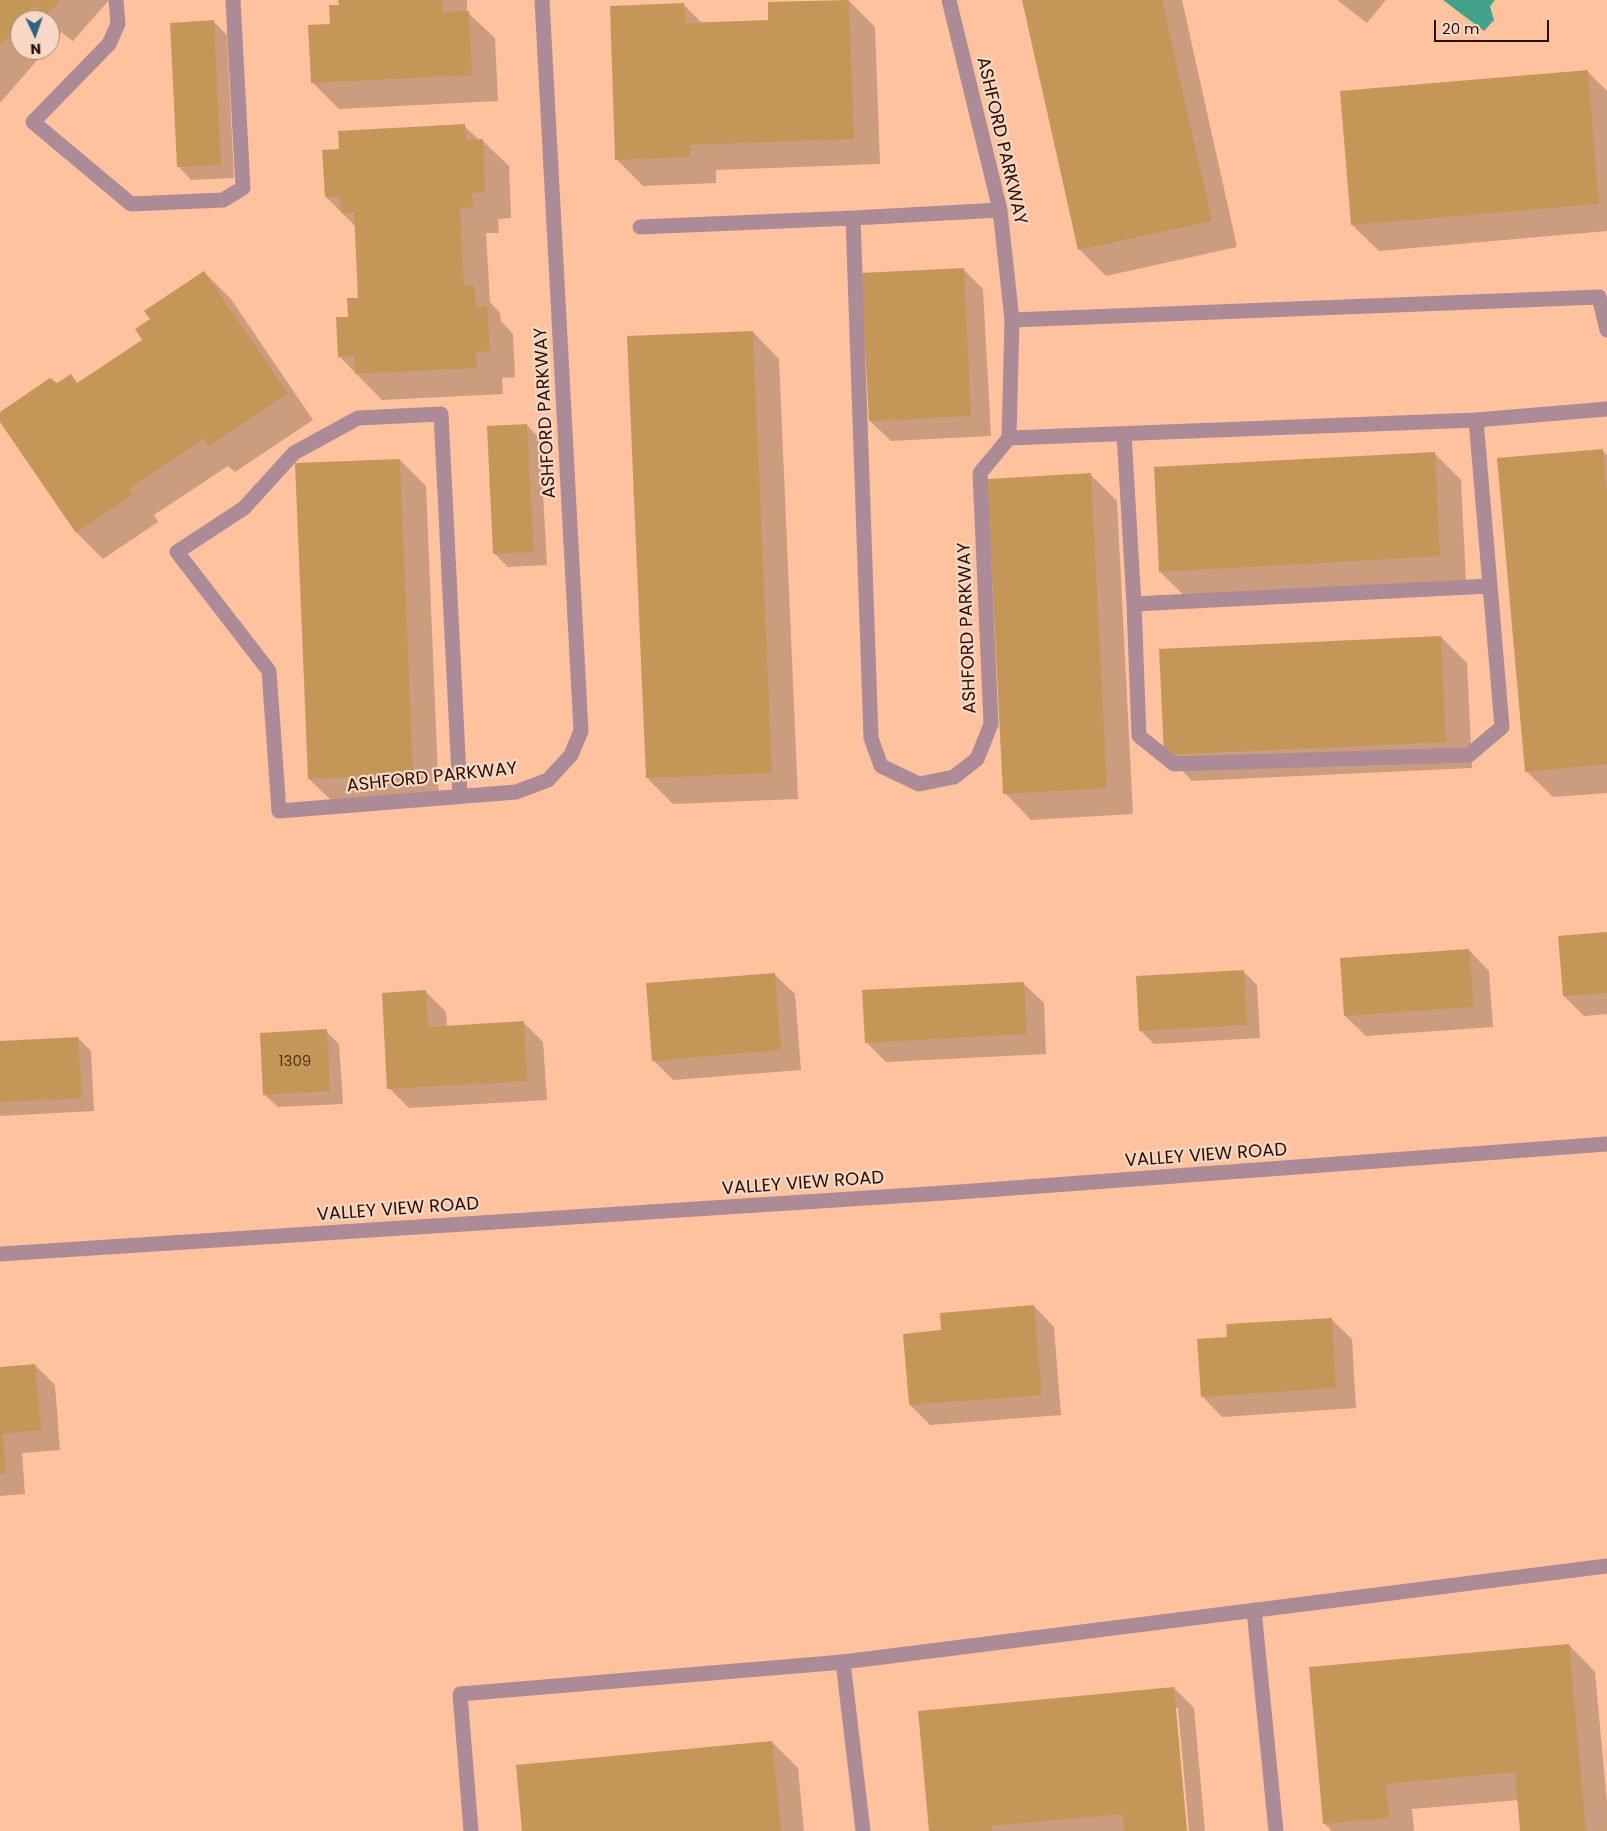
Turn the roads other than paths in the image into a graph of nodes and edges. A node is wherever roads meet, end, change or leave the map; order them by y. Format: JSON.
{"nodes":[{"id":1,"x":116,"y":0,"type":"edge"},
{"id":2,"x":233,"y":0,"type":"edge"},
{"id":3,"x":542,"y":0,"type":"edge"},
{"id":4,"x":949,"y":0,"type":"edge"},
{"id":5,"x":1000,"y":210,"type":"junction"},
{"id":6,"x":853,"y":218,"type":"junction"},
{"id":7,"x":640,"y":227,"type":"dead end"},
{"id":8,"x":1012,"y":320,"type":"junction"},
{"id":9,"x":1607,"y":330,"type":"edge"},
{"id":10,"x":1607,"y":409,"type":"edge"},
{"id":11,"x":1476,"y":420,"type":"junction"},
{"id":12,"x":1124,"y":434,"type":"junction"},
{"id":13,"x":1009,"y":438,"type":"junction"},
{"id":14,"x":1490,"y":586,"type":"junction"},
{"id":15,"x":1134,"y":604,"type":"junction"},
{"id":16,"x":460,"y":796,"type":"junction"},
{"id":17,"x":1607,"y":1144,"type":"edge"},
{"id":18,"x":0,"y":1254,"type":"edge"},
{"id":19,"x":1607,"y":1566,"type":"edge"},
{"id":20,"x":1254,"y":1610,"type":"junction"},
{"id":21,"x":843,"y":1662,"type":"junction"},
{"id":22,"x":471,"y":1831,"type":"edge"},
{"id":23,"x":863,"y":1831,"type":"edge"},
{"id":24,"x":1276,"y":1831,"type":"edge"}],
"edges":[{"from":1,"to":2,"type":"street"},
{"from":3,"to":16,"type":"street","name":"ASHFORD PARKWAY"},
{"from":4,"to":5,"type":"street","name":"ASHFORD PARKWAY"},
{"from":5,"to":6,"type":"street"},
{"from":5,"to":8,"type":"street","name":"ASHFORD PARKWAY"},
{"from":6,"to":7,"type":"street"},
{"from":6,"to":13,"type":"street","name":"ASHFORD PARKWAY"},
{"from":8,"to":9,"type":"street"},
{"from":8,"to":13,"type":"street","name":"ASHFORD PARKWAY"},
{"from":10,"to":11,"type":"street"},
{"from":11,"to":12,"type":"street"},
{"from":11,"to":14,"type":"street"},
{"from":12,"to":13,"type":"street"},
{"from":12,"to":15,"type":"street"},
{"from":14,"to":15,"type":"street"},
{"from":14,"to":15,"type":"street"},
{"from":16,"to":16,"type":"street","name":"ASHFORD PARKWAY"},
{"from":17,"to":18,"type":"street","name":"VALLEY VIEW ROAD"},
{"from":19,"to":20,"type":"street"},
{"from":20,"to":21,"type":"street"},
{"from":20,"to":24,"type":"street"},
{"from":21,"to":22,"type":"street"},
{"from":21,"to":23,"type":"street"}]}
